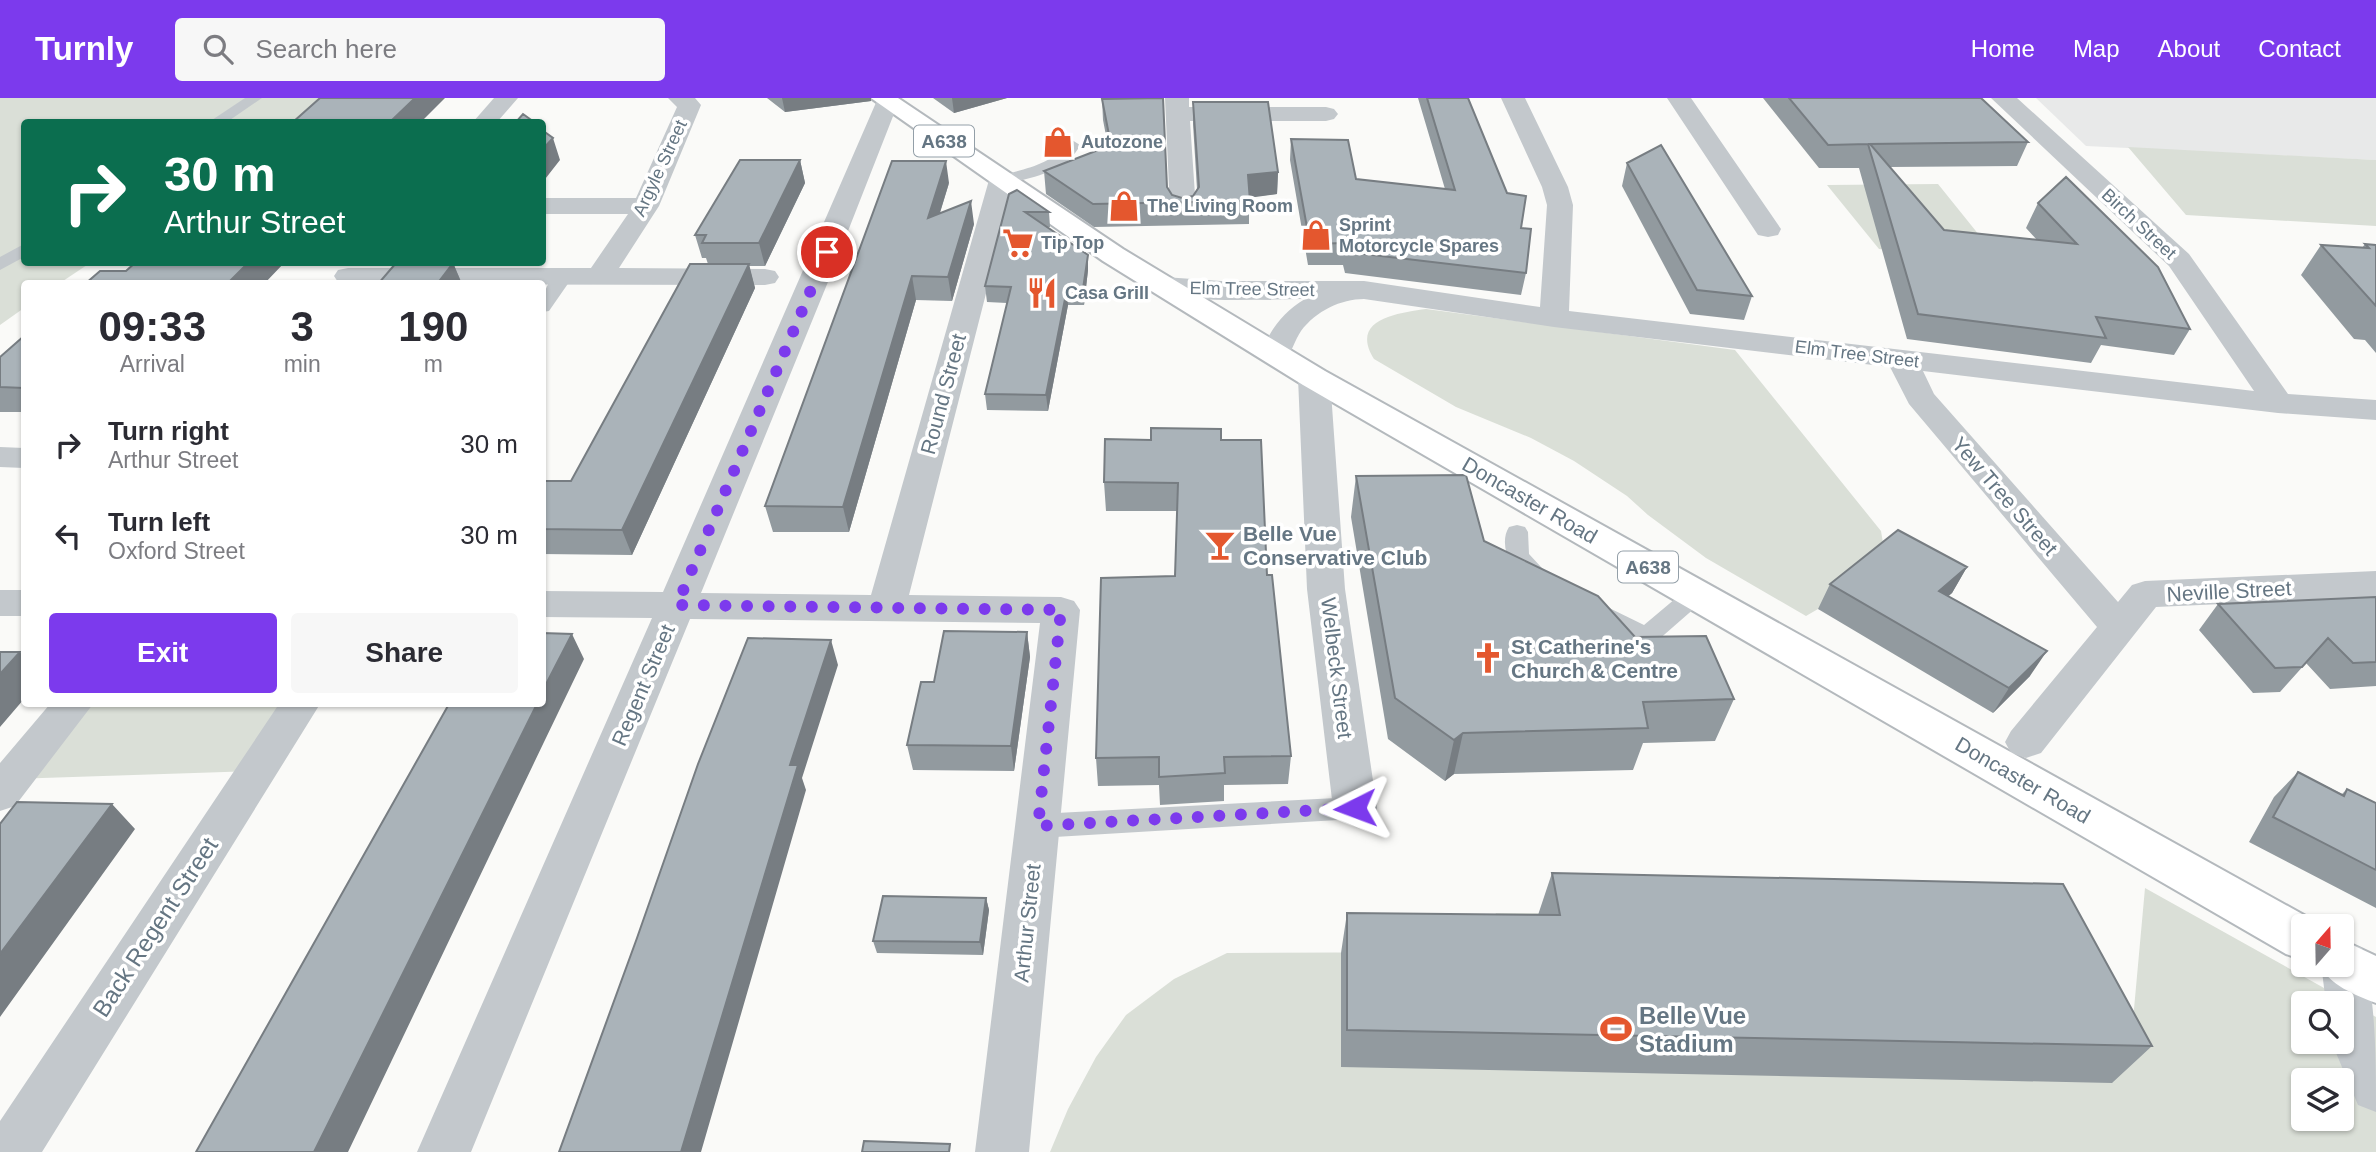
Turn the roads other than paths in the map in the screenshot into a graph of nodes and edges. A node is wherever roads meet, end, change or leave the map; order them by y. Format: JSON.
{"nodes":[{"id":1,"x":255,"y":98,"type":"edge"},
{"id":2,"x":506,"y":98,"type":"edge"},
{"id":3,"x":680,"y":98,"type":"edge"},
{"id":4,"x":1513,"y":98,"type":"edge"},
{"id":5,"x":1679,"y":98,"type":"edge"},
{"id":6,"x":2003,"y":98,"type":"edge"},
{"id":7,"x":885,"y":100,"type":"edge"},
{"id":8,"x":1178,"y":106,"type":"edge"},
{"id":9,"x":1326,"y":114,"type":"dead end"},
{"id":10,"x":222,"y":119,"type":"edge"},
{"id":11,"x":488,"y":119,"type":"edge"},
{"id":12,"x":1072,"y":145,"type":"dead end"},
{"id":13,"x":1002,"y":180,"type":"junction"},
{"id":14,"x":546,"y":206,"type":"edge"},
{"id":15,"x":646,"y":206,"type":"junction"},
{"id":16,"x":1183,"y":210,"type":"edge"},
{"id":17,"x":1768,"y":229,"type":"dead end"},
{"id":18,"x":21,"y":251,"type":"edge"},
{"id":19,"x":0,"y":265,"type":"edge"},
{"id":20,"x":350,"y":274,"type":"edge"},
{"id":21,"x":565,"y":275,"type":"junction"},
{"id":22,"x":600,"y":275,"type":"junction"},
{"id":23,"x":765,"y":277,"type":"dead end"},
{"id":24,"x":1164,"y":286,"type":"junction"},
{"id":25,"x":1339,"y":290,"type":"junction"},
{"id":26,"x":546,"y":301,"type":"edge"},
{"id":27,"x":1554,"y":318,"type":"junction"},
{"id":28,"x":1275,"y":354,"type":"junction"},
{"id":29,"x":1902,"y":359,"type":"junction"},
{"id":30,"x":1314,"y":378,"type":"junction"},
{"id":31,"x":2278,"y":403,"type":"junction"},
{"id":32,"x":2376,"y":410,"type":"edge"},
{"id":33,"x":0,"y":457,"type":"edge"},
{"id":34,"x":21,"y":457,"type":"edge"},
{"id":35,"x":1517,"y":532,"type":"dead end"},
{"id":36,"x":2376,"y":584,"type":"edge"},
{"id":37,"x":1696,"y":594,"type":"junction"},
{"id":38,"x":0,"y":603,"type":"edge"},
{"id":39,"x":21,"y":603,"type":"edge"},
{"id":40,"x":546,"y":604,"type":"edge"},
{"id":41,"x":677,"y":605,"type":"junction"},
{"id":42,"x":887,"y":608,"type":"junction"},
{"id":43,"x":2118,"y":627,"type":"junction"},
{"id":44,"x":71,"y":707,"type":"edge"},
{"id":45,"x":298,"y":707,"type":"edge"},
{"id":46,"x":2026,"y":741,"type":"dead end"},
{"id":47,"x":0,"y":794,"type":"edge"},
{"id":48,"x":1355,"y":808,"type":"joint"},
{"id":49,"x":1038,"y":826,"type":"junction"},
{"id":50,"x":2291,"y":932,"type":"edge"},
{"id":51,"x":2354,"y":968,"type":"edge"},
{"id":52,"x":2376,"y":1087,"type":"edge"},
{"id":53,"x":11,"y":1152,"type":"edge"},
{"id":54,"x":444,"y":1152,"type":"edge"},
{"id":55,"x":1002,"y":1152,"type":"edge"}],
"edges":[{"from":1,"to":10,"type":"lane"},
{"from":2,"to":11,"type":"street"},
{"from":3,"to":15,"type":"street","name":"Argyle Street"},
{"from":4,"to":27,"type":"street"},
{"from":5,"to":17,"type":"street"},
{"from":6,"to":31,"type":"street","name":"Birch Street"},
{"from":7,"to":13,"type":"highway","name":"Doncaster Road","number":"A638"},
{"from":7,"to":41,"type":"street","name":"Regent Street"},
{"from":8,"to":9,"type":"street"},
{"from":8,"to":16,"type":"street"},
{"from":12,"to":13,"type":"lane"},
{"from":13,"to":24,"type":"highway","name":"Doncaster Road","number":"A638"},
{"from":13,"to":42,"type":"street","name":"Round Street"},
{"from":14,"to":15,"type":"street"},
{"from":15,"to":22,"type":"street","name":"Argyle Street"},
{"from":18,"to":19,"type":"lane"},
{"from":20,"to":21,"type":"street"},
{"from":21,"to":22,"type":"street"},
{"from":21,"to":26,"type":"lane"},
{"from":22,"to":23,"type":"street"},
{"from":24,"to":25,"type":"street","name":"Elm Tree Street"},
{"from":24,"to":28,"type":"highway","name":"Doncaster Road","number":"A638"},
{"from":25,"to":27,"type":"street","name":"Elm Tree Street"},
{"from":25,"to":28,"type":"street","name":"Elm Tree Street"},
{"from":27,"to":29,"type":"street","name":"Elm Tree Street"},
{"from":28,"to":30,"type":"highway","name":"Doncaster Road","number":"A638"},
{"from":29,"to":31,"type":"street","name":"Elm Tree Street"},
{"from":29,"to":43,"type":"street","name":"Yew Tree Street"},
{"from":30,"to":37,"type":"highway","name":"Doncaster Road","number":"A638"},
{"from":30,"to":48,"type":"street","name":"Welbeck Street"},
{"from":31,"to":32,"type":"street","name":"Elm Tree Street"},
{"from":33,"to":34,"type":"street"},
{"from":35,"to":37,"type":"lane"},
{"from":36,"to":43,"type":"street","name":"Neville Street"},
{"from":37,"to":50,"type":"highway","name":"Doncaster Road","number":"A638"},
{"from":38,"to":39,"type":"street"},
{"from":40,"to":41,"type":"street"},
{"from":41,"to":42,"type":"street"},
{"from":41,"to":54,"type":"street","name":"Regent Street"},
{"from":42,"to":49,"type":"street","name":"Arthur Street"},
{"from":43,"to":46,"type":"street","name":"Neville Street"},
{"from":44,"to":47,"type":"street"},
{"from":45,"to":53,"type":"street","name":"Back Regent Street"},
{"from":48,"to":49,"type":"lane","name":"Welbeck Street"},
{"from":49,"to":55,"type":"street","name":"Arthur Street"},
{"from":51,"to":52,"type":"street"}]}
